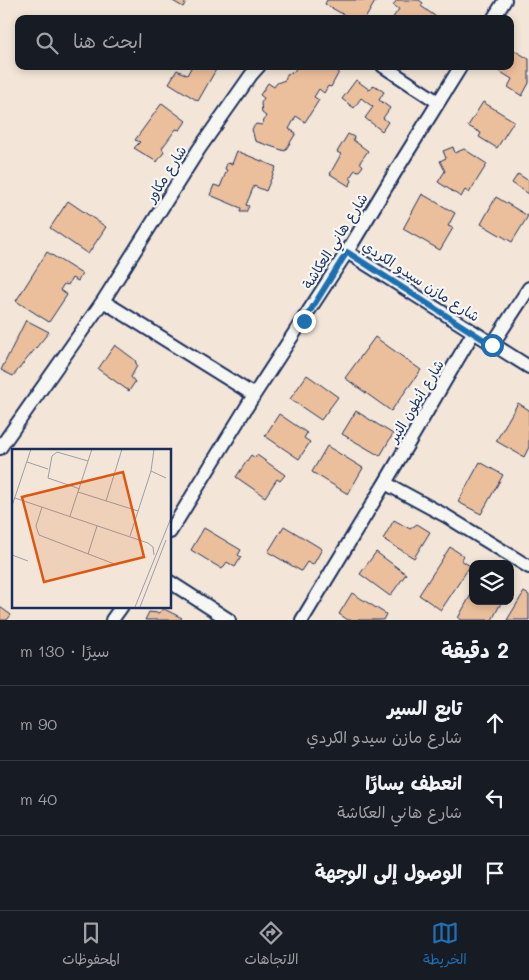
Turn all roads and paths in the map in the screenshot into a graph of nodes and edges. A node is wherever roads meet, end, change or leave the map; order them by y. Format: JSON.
{"nodes":[{"id":1,"x":505,"y":0,"type":"edge"},
{"id":2,"x":496,"y":15,"type":"edge"},
{"id":3,"x":255,"y":70,"type":"edge"},
{"id":4,"x":389,"y":70,"type":"edge"},
{"id":5,"x":458,"y":70,"type":"edge"},
{"id":6,"x":438,"y":102,"type":"junction"},
{"id":7,"x":347,"y":252,"type":"junction"},
{"id":8,"x":529,"y":288,"type":"edge"},
{"id":9,"x":103,"y":301,"type":"junction"},
{"id":10,"x":473,"y":333,"type":"junction"},
{"id":11,"x":492,"y":345,"type":"junction"},
{"id":12,"x":529,"y":367,"type":"edge"},
{"id":13,"x":254,"y":395,"type":"junction"},
{"id":14,"x":0,"y":448,"type":"edge"},
{"id":15,"x":385,"y":483,"type":"junction"},
{"id":16,"x":171,"y":530,"type":"edge"},
{"id":17,"x":529,"y":567,"type":"edge"},
{"id":18,"x":171,"y":583,"type":"edge"},
{"id":19,"x":121,"y":608,"type":"edge"},
{"id":20,"x":112,"y":620,"type":"edge"},
{"id":21,"x":229,"y":620,"type":"edge"},
{"id":22,"x":302,"y":620,"type":"edge"}],
"edges":[{"from":1,"to":2,"type":"street"},
{"from":3,"to":9,"type":"street","name":"شارع مكاور"},
{"from":4,"to":6,"type":"street"},
{"from":5,"to":6,"type":"street","name":"شارع هاني العكاشة"},
{"from":6,"to":7,"type":"street","name":"شارع هاني العكاشة"},
{"from":7,"to":10,"type":"street","name":"شارع مازن سيدو الكردي"},
{"from":7,"to":13,"type":"street","name":"شارع هاني العكاشة"},
{"from":8,"to":11,"type":"street"},
{"from":9,"to":13,"type":"street"},
{"from":9,"to":14,"type":"street","name":"شارع مكاور"},
{"from":10,"to":11,"type":"street","name":"شارع مازن سيدو الكردي"},
{"from":10,"to":15,"type":"street","name":"شارع أنطون النبر"},
{"from":11,"to":12,"type":"street","name":"شارع مازن سيدو الكردي"},
{"from":13,"to":16,"type":"street","name":"شارع هاني العكاشة"},
{"from":15,"to":17,"type":"street"},
{"from":15,"to":22,"type":"street","name":"شارع أنطون النبر"},
{"from":18,"to":21,"type":"street"},
{"from":19,"to":20,"type":"street"}]}
